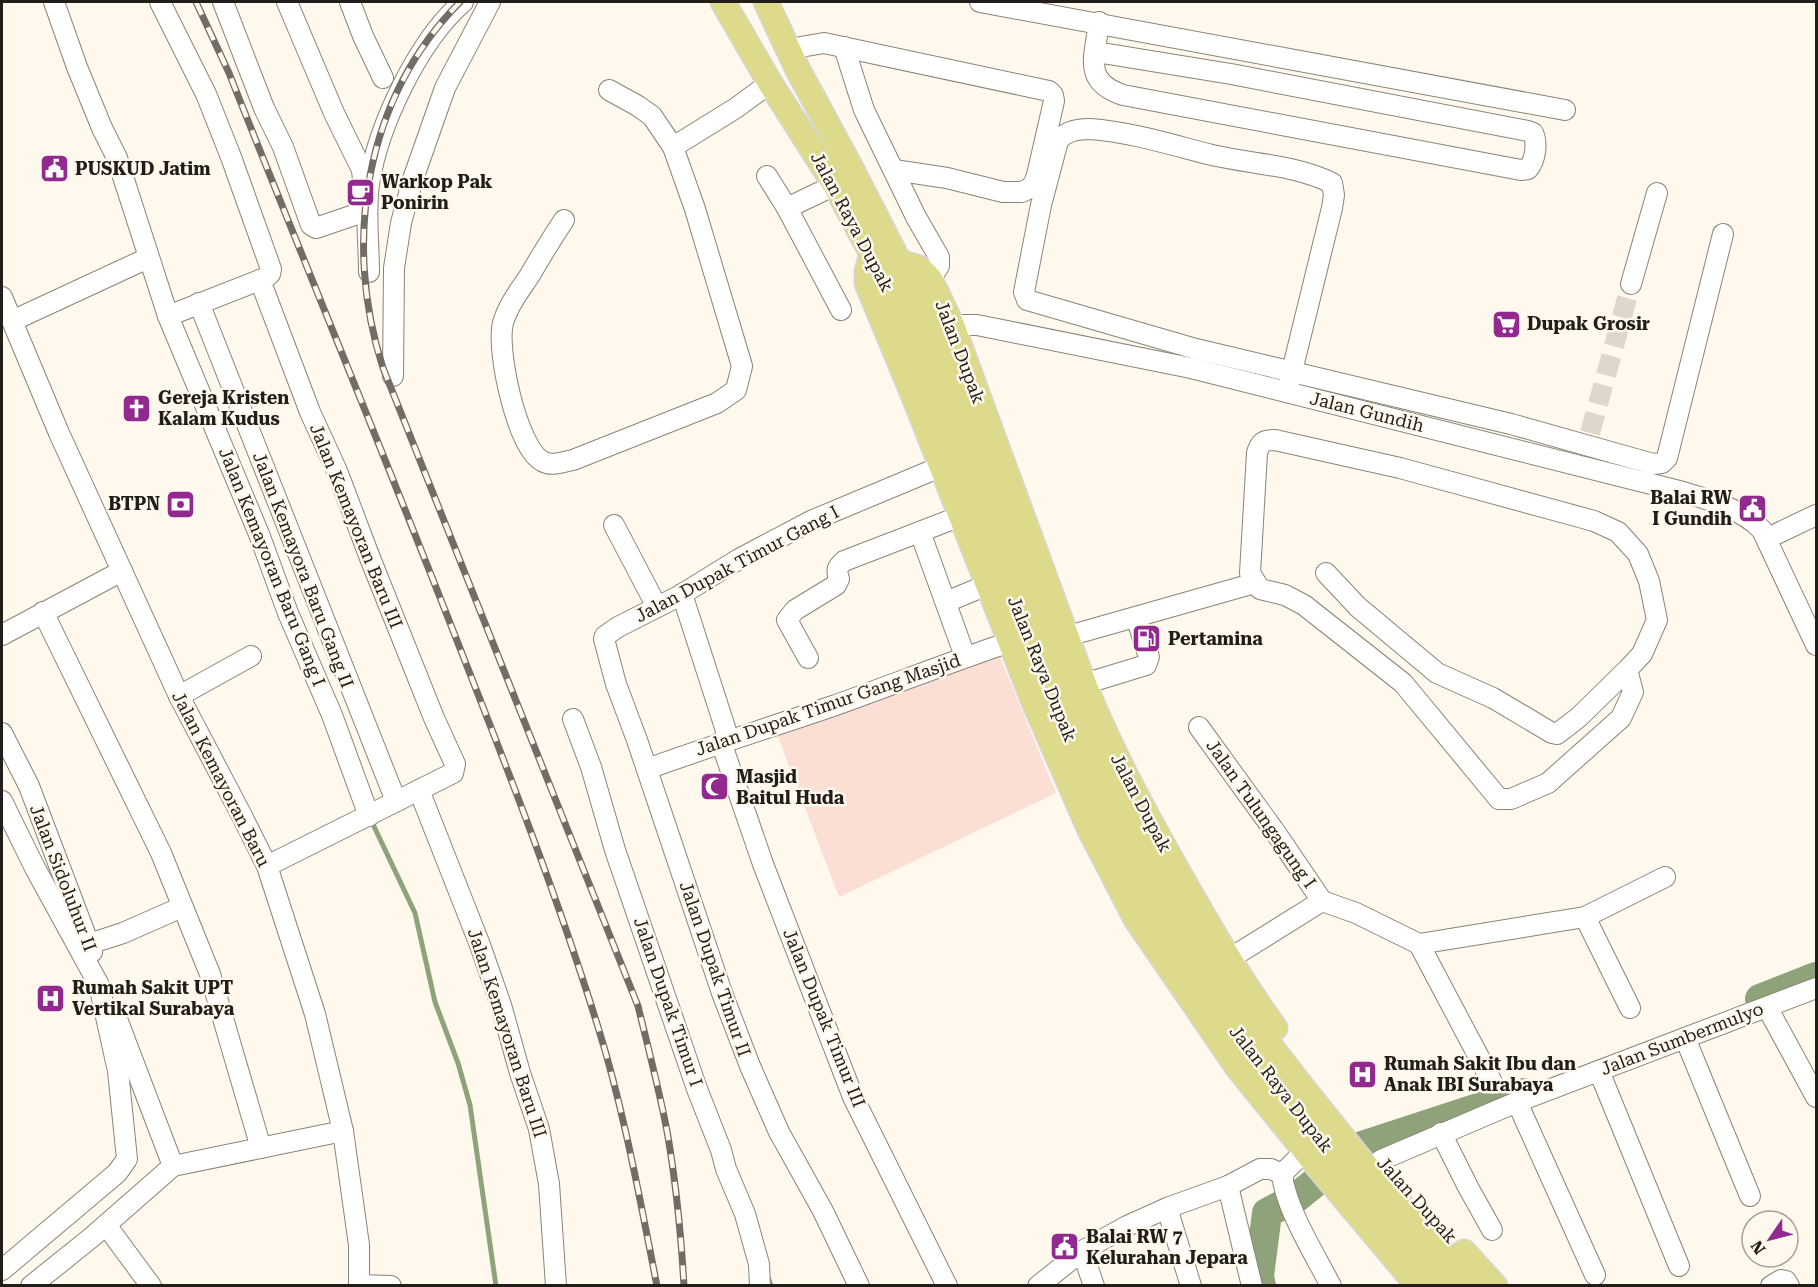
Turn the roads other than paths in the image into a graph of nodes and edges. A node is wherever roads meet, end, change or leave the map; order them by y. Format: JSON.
{"nodes":[{"id":1,"x":54,"y":2,"type":"edge"},
{"id":2,"x":160,"y":2,"type":"edge"},
{"id":3,"x":223,"y":2,"type":"edge"},
{"id":4,"x":287,"y":2,"type":"edge"},
{"id":5,"x":350,"y":2,"type":"edge"},
{"id":6,"x":463,"y":2,"type":"edge"},
{"id":7,"x":490,"y":2,"type":"edge"},
{"id":8,"x":766,"y":2,"type":"edge"},
{"id":9,"x":980,"y":2,"type":"edge"},
{"id":10,"x":728,"y":3,"type":"edge"},
{"id":11,"x":1100,"y":22,"type":"junction"},
{"id":12,"x":844,"y":47,"type":"junction"},
{"id":13,"x":789,"y":49,"type":"junction"},
{"id":14,"x":1095,"y":52,"type":"junction"},
{"id":15,"x":383,"y":78,"type":"dead end"},
{"id":16,"x":770,"y":83,"type":"junction"},
{"id":17,"x":609,"y":90,"type":"dead end"},
{"id":18,"x":1565,"y":111,"type":"dead end"},
{"id":19,"x":673,"y":147,"type":"junction"},
{"id":20,"x":894,"y":170,"type":"junction"},
{"id":21,"x":767,"y":176,"type":"dead end"},
{"id":22,"x":835,"y":185,"type":"junction"},
{"id":23,"x":1657,"y":193,"type":"dead end"},
{"id":24,"x":787,"y":208,"type":"junction"},
{"id":25,"x":564,"y":220,"type":"dead end"},
{"id":26,"x":1723,"y":234,"type":"dead end"},
{"id":27,"x":872,"y":254,"type":"junction"},
{"id":28,"x":148,"y":258,"type":"junction"},
{"id":29,"x":899,"y":262,"type":"junction"},
{"id":30,"x":369,"y":272,"type":"dead end"},
{"id":31,"x":265,"y":278,"type":"junction"},
{"id":32,"x":930,"y":279,"type":"junction"},
{"id":33,"x":1631,"y":284,"type":"tunnel mouth"},
{"id":34,"x":2,"y":297,"type":"edge"},
{"id":35,"x":199,"y":303,"type":"junction"},
{"id":36,"x":841,"y":309,"type":"dead end"},
{"id":37,"x":168,"y":315,"type":"junction"},
{"id":38,"x":12,"y":321,"type":"junction"},
{"id":39,"x":952,"y":325,"type":"junction"},
{"id":40,"x":1292,"y":372,"type":"junction"},
{"id":41,"x":393,"y":376,"type":"dead end"},
{"id":42,"x":1287,"y":392,"type":"junction"},
{"id":43,"x":1587,"y":439,"type":"junction"},
{"id":44,"x":1579,"y":465,"type":"junction"},
{"id":45,"x":940,"y":467,"type":"junction"},
{"id":46,"x":1816,"y":515,"type":"edge"},
{"id":47,"x":961,"y":516,"type":"junction"},
{"id":48,"x":615,"y":525,"type":"dead end"},
{"id":49,"x":920,"y":532,"type":"junction"},
{"id":50,"x":1020,"y":536,"type":"junction"},
{"id":51,"x":1767,"y":538,"type":"junction"},
{"id":52,"x":122,"y":571,"type":"junction"},
{"id":53,"x":1326,"y":573,"type":"dead end"},
{"id":54,"x":1255,"y":583,"type":"junction"},
{"id":55,"x":987,"y":585,"type":"junction"},
{"id":56,"x":682,"y":594,"type":"junction"},
{"id":57,"x":946,"y":602,"type":"junction"},
{"id":58,"x":657,"y":607,"type":"junction"},
{"id":59,"x":44,"y":612,"type":"junction"},
{"id":60,"x":1136,"y":617,"type":"junction"},
{"id":61,"x":2,"y":634,"type":"edge"},
{"id":62,"x":1068,"y":636,"type":"junction"},
{"id":63,"x":604,"y":639,"type":"joint"},
{"id":64,"x":1010,"y":642,"type":"junction"},
{"id":65,"x":1816,"y":645,"type":"edge"},
{"id":66,"x":962,"y":648,"type":"dead end"},
{"id":67,"x":251,"y":656,"type":"dead end"},
{"id":68,"x":808,"y":658,"type":"dead end"},
{"id":69,"x":1627,"y":670,"type":"junction"},
{"id":70,"x":1437,"y":673,"type":"junction"},
{"id":71,"x":1403,"y":683,"type":"junction"},
{"id":72,"x":1084,"y":684,"type":"junction"},
{"id":73,"x":179,"y":696,"type":"junction"},
{"id":74,"x":573,"y":719,"type":"dead end"},
{"id":75,"x":1199,"y":727,"type":"dead end"},
{"id":76,"x":2,"y":733,"type":"edge"},
{"id":77,"x":725,"y":741,"type":"junction"},
{"id":78,"x":647,"y":769,"type":"junction"},
{"id":79,"x":1117,"y":779,"type":"junction"},
{"id":80,"x":419,"y":790,"type":"junction"},
{"id":81,"x":2,"y":801,"type":"edge"},
{"id":82,"x":396,"y":801,"type":"junction"},
{"id":83,"x":369,"y":816,"type":"junction"},
{"id":84,"x":267,"y":867,"type":"junction"},
{"id":85,"x":1665,"y":877,"type":"dead end"},
{"id":86,"x":1322,"y":901,"type":"junction"},
{"id":87,"x":182,"y":907,"type":"junction"},
{"id":88,"x":1585,"y":918,"type":"junction"},
{"id":89,"x":88,"y":944,"type":"junction"},
{"id":90,"x":1419,"y":944,"type":"junction"},
{"id":91,"x":1229,"y":959,"type":"junction"},
{"id":92,"x":1816,"y":987,"type":"edge"},
{"id":93,"x":1767,"y":1007,"type":"junction"},
{"id":94,"x":1630,"y":1008,"type":"dead end"},
{"id":95,"x":1224,"y":1015,"type":"junction"},
{"id":96,"x":1686,"y":1038,"type":"junction"},
{"id":97,"x":1599,"y":1071,"type":"junction"},
{"id":98,"x":1491,"y":1080,"type":"dead end"},
{"id":99,"x":1816,"y":1096,"type":"edge"},
{"id":100,"x":1517,"y":1102,"type":"junction"},
{"id":101,"x":343,"y":1131,"type":"junction"},
{"id":102,"x":1441,"y":1133,"type":"junction"},
{"id":103,"x":261,"y":1148,"type":"junction"},
{"id":104,"x":1346,"y":1159,"type":"junction"},
{"id":105,"x":173,"y":1166,"type":"junction"},
{"id":106,"x":1282,"y":1180,"type":"junction"},
{"id":107,"x":1228,"y":1186,"type":"junction"},
{"id":108,"x":1750,"y":1196,"type":"dead end"},
{"id":109,"x":1167,"y":1208,"type":"junction"},
{"id":110,"x":106,"y":1225,"type":"junction"},
{"id":111,"x":1492,"y":1230,"type":"dead end"},
{"id":112,"x":1082,"y":1251,"type":"junction"},
{"id":113,"x":1679,"y":1266,"type":"dead end"},
{"id":114,"x":2,"y":1270,"type":"edge"},
{"id":115,"x":1595,"y":1275,"type":"dead end"},
{"id":116,"x":359,"y":1285,"type":"edge"},
{"id":117,"x":31,"y":1286,"type":"edge"},
{"id":118,"x":151,"y":1286,"type":"edge"},
{"id":119,"x":391,"y":1286,"type":"edge"},
{"id":120,"x":556,"y":1286,"type":"edge"},
{"id":121,"x":760,"y":1286,"type":"edge"},
{"id":122,"x":859,"y":1286,"type":"edge"},
{"id":123,"x":947,"y":1286,"type":"edge"},
{"id":124,"x":1038,"y":1286,"type":"edge"},
{"id":125,"x":1094,"y":1286,"type":"edge"},
{"id":126,"x":1191,"y":1286,"type":"edge"},
{"id":127,"x":1252,"y":1286,"type":"edge"},
{"id":128,"x":1331,"y":1286,"type":"edge"},
{"id":129,"x":1418,"y":1286,"type":"edge"},
{"id":130,"x":1444,"y":1286,"type":"edge"},
{"id":131,"x":1472,"y":1286,"type":"edge"},
{"id":132,"x":1495,"y":1286,"type":"edge"},
{"id":133,"x":1771,"y":1286,"type":"edge"},
{"id":134,"x":1790,"y":1286,"type":"edge"}],
"edges":[{"from":1,"to":28,"type":"street","name":"Jalan Kemayoran Baru Gang I"},
{"from":2,"to":31,"type":"street","name":"Jalan Kemayoran Baru III"},
{"from":3,"to":4,"type":"street"},
{"from":5,"to":15,"type":"street"},
{"from":6,"to":30,"type":"street"},
{"from":7,"to":41,"type":"street"},
{"from":8,"to":13,"type":"main road","name":"Jalan Raya Dupak"},
{"from":9,"to":11,"type":"street"},
{"from":10,"to":16,"type":"main road","name":"Jalan Raya Dupak"},
{"from":11,"to":14,"type":"street"},
{"from":11,"to":18,"type":"street"},
{"from":12,"to":13,"type":"street"},
{"from":12,"to":20,"type":"street"},
{"from":12,"to":20,"type":"street"},
{"from":13,"to":29,"type":"main road","name":"Jalan Raya Dupak"},
{"from":14,"to":14,"type":"street"},
{"from":16,"to":19,"type":"street"},
{"from":16,"to":22,"type":"main road","name":"Jalan Raya Dupak"},
{"from":17,"to":19,"type":"street"},
{"from":19,"to":25,"type":"street"},
{"from":20,"to":32,"type":"street"},
{"from":21,"to":24,"type":"street"},
{"from":22,"to":24,"type":"street"},
{"from":22,"to":27,"type":"main road","name":"Jalan Raya Dupak"},
{"from":23,"to":33,"type":"street"},
{"from":24,"to":36,"type":"street"},
{"from":26,"to":43,"type":"street"},
{"from":27,"to":45,"type":"main road","name":"Jalan Dupak"},
{"from":27,"to":95,"type":"main road","name":"Jalan Raya Dupak"},
{"from":28,"to":37,"type":"street","name":"Jalan Kemayoran Baru Gang I"},
{"from":28,"to":38,"type":"street"},
{"from":29,"to":32,"type":"main road","name":"Jalan Dupak"},
{"from":29,"to":50,"type":"main road","name":"Jalan Raya Dupak"},
{"from":31,"to":35,"type":"street"},
{"from":31,"to":80,"type":"street","name":"Jalan Kemayoran Baru III"},
{"from":32,"to":39,"type":"main road","name":"Jalan Dupak"},
{"from":34,"to":38,"type":"street","name":"Jalan Kemayoran Baru"},
{"from":35,"to":37,"type":"street"},
{"from":35,"to":82,"type":"street","name":"Jalan Kemayora Baru Gang II"},
{"from":37,"to":83,"type":"street","name":"Jalan Kemayoran Baru Gang I"},
{"from":38,"to":52,"type":"street","name":"Jalan Kemayoran Baru"},
{"from":39,"to":42,"type":"street","name":"Jalan Gundih"},
{"from":39,"to":50,"type":"main road","name":"Jalan Dupak"},
{"from":40,"to":40,"type":"street"},
{"from":40,"to":42,"type":"street"},
{"from":40,"to":43,"type":"street"},
{"from":42,"to":44,"type":"street","name":"Jalan Gundih"},
{"from":43,"to":44,"type":"street"},
{"from":44,"to":51,"type":"street","name":"Jalan Gundih"},
{"from":45,"to":47,"type":"main road","name":"Jalan Dupak"},
{"from":45,"to":56,"type":"street","name":"Jalan Dupak Timur Gang I"},
{"from":46,"to":51,"type":"street"},
{"from":47,"to":49,"type":"street"},
{"from":47,"to":55,"type":"main road","name":"Jalan Dupak"},
{"from":48,"to":58,"type":"street"},
{"from":49,"to":57,"type":"street"},
{"from":49,"to":68,"type":"street"},
{"from":50,"to":62,"type":"main road","name":"Jalan Dupak"},
{"from":50,"to":79,"type":"main road","name":"Jalan Raya Dupak"},
{"from":51,"to":65,"type":"street"},
{"from":52,"to":59,"type":"street"},
{"from":52,"to":73,"type":"street","name":"Jalan Kemayoran Baru"},
{"from":53,"to":70,"type":"street"},
{"from":54,"to":60,"type":"street"},
{"from":54,"to":69,"type":"street"},
{"from":54,"to":71,"type":"street"},
{"from":55,"to":57,"type":"street"},
{"from":55,"to":64,"type":"main road","name":"Jalan Dupak"},
{"from":56,"to":58,"type":"street","name":"Jalan Dupak Timur Gang I"},
{"from":56,"to":77,"type":"street","name":"Jalan Dupak Timur III"},
{"from":57,"to":66,"type":"street"},
{"from":58,"to":63,"type":"street","name":"Jalan Dupak Timur Gang I"},
{"from":59,"to":61,"type":"street"},
{"from":59,"to":87,"type":"street"},
{"from":60,"to":62,"type":"street"},
{"from":60,"to":72,"type":"street"},
{"from":62,"to":72,"type":"main road","name":"Jalan Dupak"},
{"from":63,"to":78,"type":"street","name":"Jalan Dupak Timur II"},
{"from":64,"to":77,"type":"street","name":"Jalan Dupak Timur Gang Masjid"},
{"from":64,"to":95,"type":"main road","name":"Jalan Dupak"},
{"from":67,"to":73,"type":"street"},
{"from":69,"to":70,"type":"street"},
{"from":69,"to":71,"type":"street"},
{"from":70,"to":71,"type":"street"},
{"from":72,"to":79,"type":"main road","name":"Jalan Dupak"},
{"from":73,"to":84,"type":"street","name":"Jalan Kemayoran Baru"},
{"from":74,"to":121,"type":"street","name":"Jalan Dupak Timur I"},
{"from":75,"to":86,"type":"street","name":"Jalan Tulungagung I"},
{"from":76,"to":89,"type":"street","name":"Jalan Sidoluhur II"},
{"from":77,"to":78,"type":"street","name":"Jalan Dupak Timur Gang Masjid"},
{"from":77,"to":123,"type":"street","name":"Jalan Dupak Timur III"},
{"from":78,"to":122,"type":"street","name":"Jalan Dupak Timur II"},
{"from":79,"to":91,"type":"main road","name":"Jalan Dupak"},
{"from":79,"to":95,"type":"main road","name":"Jalan Raya Dupak"},
{"from":80,"to":82,"type":"street"},
{"from":80,"to":120,"type":"street","name":"Jalan Kemayoran Baru III"},
{"from":81,"to":114,"type":"street"},
{"from":82,"to":83,"type":"street"},
{"from":83,"to":84,"type":"street"},
{"from":84,"to":101,"type":"street","name":"Jalan Kemayoran Baru"},
{"from":85,"to":88,"type":"street"},
{"from":86,"to":90,"type":"street"},
{"from":86,"to":91,"type":"street"},
{"from":87,"to":89,"type":"street"},
{"from":87,"to":103,"type":"street"},
{"from":88,"to":90,"type":"street"},
{"from":88,"to":94,"type":"street"},
{"from":89,"to":105,"type":"street","name":"Jalan Sidoluhur II"},
{"from":90,"to":98,"type":"street"},
{"from":91,"to":104,"type":"main road","name":"Jalan Dupak"},
{"from":92,"to":93,"type":"street","name":"Jalan Sumbermulyo"},
{"from":93,"to":96,"type":"street","name":"Jalan Sumbermulyo"},
{"from":93,"to":99,"type":"street"},
{"from":95,"to":104,"type":"main road","name":"Jalan Raya Dupak"},
{"from":95,"to":104,"type":"main road","name":"Jalan Dupak"},
{"from":96,"to":97,"type":"street","name":"Jalan Sumbermulyo"},
{"from":96,"to":108,"type":"street"},
{"from":97,"to":100,"type":"street","name":"Jalan Sumbermulyo"},
{"from":97,"to":113,"type":"street"},
{"from":100,"to":102,"type":"street","name":"Jalan Sumbermulyo"},
{"from":100,"to":115,"type":"street"},
{"from":101,"to":103,"type":"street"},
{"from":101,"to":116,"type":"street","name":"Jalan Kemayoran Baru"},
{"from":102,"to":104,"type":"street","name":"Jalan Sumbermulyo"},
{"from":102,"to":111,"type":"street"},
{"from":103,"to":105,"type":"street"},
{"from":104,"to":106,"type":"street"},
{"from":104,"to":129,"type":"main road","name":"Jalan Dupak"},
{"from":104,"to":130,"type":"main road","name":"Jalan Raya Dupak"},
{"from":104,"to":131,"type":"main road","name":"Jalan Raya Dupak"},
{"from":104,"to":132,"type":"main road","name":"Jalan Dupak"},
{"from":105,"to":110,"type":"street"},
{"from":106,"to":107,"type":"street"},
{"from":106,"to":128,"type":"street"},
{"from":107,"to":109,"type":"street"},
{"from":107,"to":127,"type":"street"},
{"from":109,"to":112,"type":"street"},
{"from":109,"to":126,"type":"street"},
{"from":110,"to":117,"type":"street"},
{"from":110,"to":118,"type":"street"},
{"from":112,"to":124,"type":"street"},
{"from":112,"to":125,"type":"street"},
{"from":116,"to":119,"type":"street"},
{"from":133,"to":134,"type":"street"}]}
